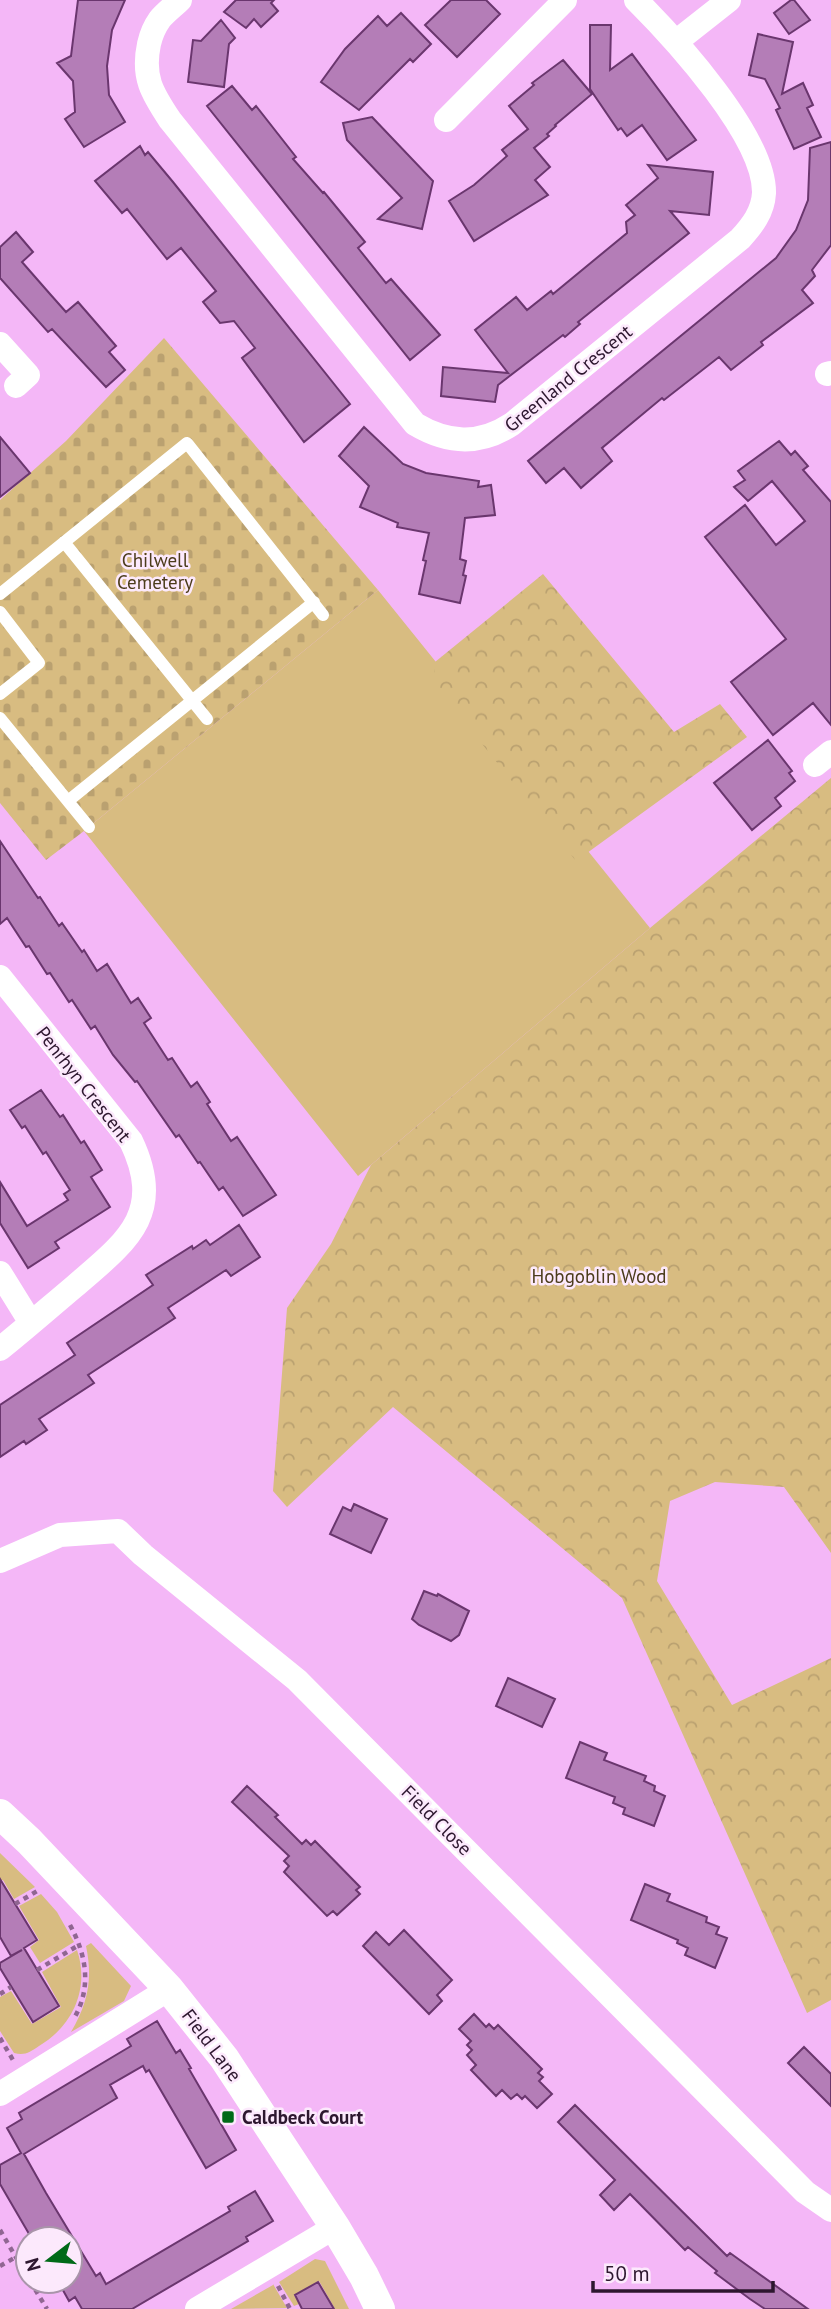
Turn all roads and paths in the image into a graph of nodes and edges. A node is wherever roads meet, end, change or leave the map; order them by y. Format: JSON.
{"nodes":[{"id":1,"x":180,"y":0,"type":"edge"},
{"id":2,"x":565,"y":0,"type":"edge"},
{"id":3,"x":636,"y":0,"type":"edge"},
{"id":4,"x":729,"y":0,"type":"edge"},
{"id":5,"x":677,"y":41,"type":"junction"},
{"id":6,"x":446,"y":120,"type":"dead end"},
{"id":7,"x":0,"y":344,"type":"edge"},
{"id":8,"x":16,"y":386,"type":"dead end"},
{"id":9,"x":64,"y":542,"type":"junction"},
{"id":10,"x":0,"y":594,"type":"edge"},
{"id":11,"x":314,"y":603,"type":"junction"},
{"id":12,"x":0,"y":612,"type":"edge"},
{"id":13,"x":323,"y":615,"type":"dead end"},
{"id":14,"x":0,"y":694,"type":"edge"},
{"id":15,"x":192,"y":701,"type":"junction"},
{"id":16,"x":0,"y":718,"type":"edge"},
{"id":17,"x":207,"y":719,"type":"dead end"},
{"id":18,"x":68,"y":801,"type":"junction"},
{"id":19,"x":89,"y":827,"type":"dead end"},
{"id":20,"x":0,"y":976,"type":"edge"},
{"id":21,"x":0,"y":1273,"type":"edge"},
{"id":22,"x":31,"y":1323,"type":"junction"},
{"id":23,"x":0,"y":1349,"type":"edge"},
{"id":24,"x":0,"y":1561,"type":"edge"},
{"id":25,"x":0,"y":1814,"type":"edge"},
{"id":26,"x":33,"y":1880,"type":"dead end"},
{"id":27,"x":15,"y":1904,"type":"dead end"},
{"id":28,"x":67,"y":1919,"type":"dead end"},
{"id":29,"x":79,"y":1945,"type":"junction"},
{"id":30,"x":37,"y":1970,"type":"dead end"},
{"id":31,"x":11,"y":1987,"type":"dead end"},
{"id":32,"x":169,"y":1989,"type":"junction"},
{"id":33,"x":0,"y":1994,"type":"edge"},
{"id":34,"x":69,"y":2026,"type":"dead end"},
{"id":35,"x":0,"y":2094,"type":"edge"},
{"id":36,"x":831,"y":2210,"type":"edge"},
{"id":37,"x":335,"y":2227,"type":"junction"},
{"id":38,"x":0,"y":2230,"type":"edge"},
{"id":39,"x":14,"y":2254,"type":"edge"},
{"id":40,"x":197,"y":2309,"type":"edge"},
{"id":41,"x":380,"y":2309,"type":"edge"}],
"edges":[{"from":1,"to":5,"type":"street","name":"Greenland Crescent"},
{"from":2,"to":6,"type":"street"},
{"from":3,"to":5,"type":"street","name":"Greenland Crescent"},
{"from":4,"to":5,"type":"street"},
{"from":7,"to":8,"type":"street"},
{"from":9,"to":10,"type":"lane"},
{"from":9,"to":11,"type":"lane"},
{"from":9,"to":15,"type":"lane"},
{"from":11,"to":13,"type":"lane"},
{"from":11,"to":15,"type":"lane"},
{"from":12,"to":14,"type":"lane"},
{"from":15,"to":17,"type":"lane"},
{"from":15,"to":18,"type":"lane"},
{"from":16,"to":18,"type":"lane"},
{"from":18,"to":19,"type":"lane"},
{"from":20,"to":22,"type":"street","name":"Penrhyn Crescent"},
{"from":21,"to":22,"type":"street"},
{"from":22,"to":23,"type":"street","name":"Penrhyn Crescent"},
{"from":24,"to":36,"type":"street","name":"Field Close"},
{"from":25,"to":32,"type":"street","name":"Field Lane"},
{"from":26,"to":27,"type":"path"},
{"from":28,"to":29,"type":"path"},
{"from":29,"to":30,"type":"path"},
{"from":29,"to":34,"type":"path"},
{"from":31,"to":33,"type":"path"},
{"from":32,"to":35,"type":"street"},
{"from":32,"to":37,"type":"street","name":"Field Lane"},
{"from":37,"to":40,"type":"street"},
{"from":37,"to":41,"type":"street","name":"Field Lane"},
{"from":38,"to":39,"type":"path"}]}
